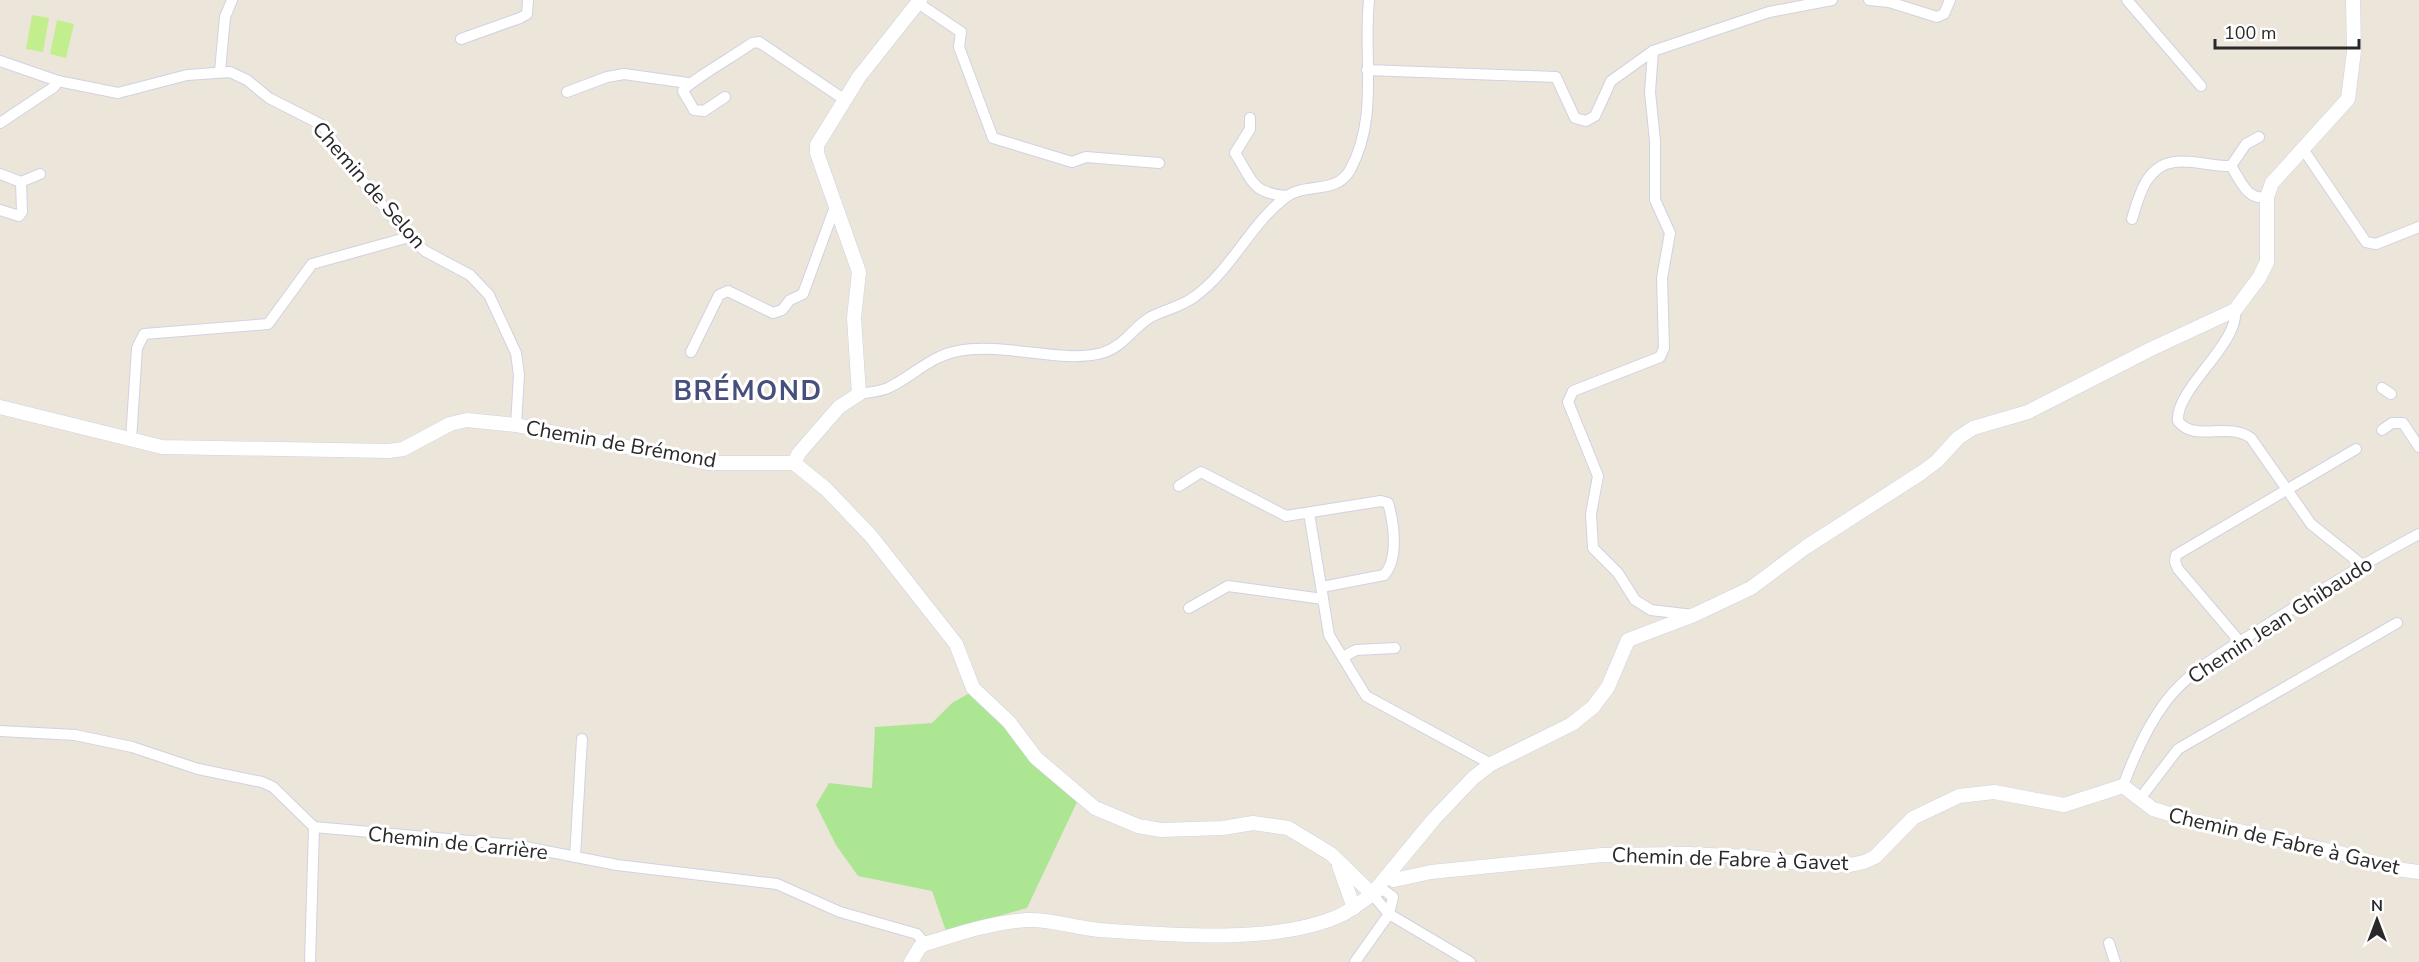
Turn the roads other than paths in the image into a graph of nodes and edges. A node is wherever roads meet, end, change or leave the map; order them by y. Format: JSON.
{"nodes":[{"id":1,"x":232,"y":0,"type":"edge"},
{"id":2,"x":528,"y":0,"type":"edge"},
{"id":3,"x":1369,"y":0,"type":"edge"},
{"id":4,"x":1832,"y":0,"type":"edge"},
{"id":5,"x":1869,"y":0,"type":"edge"},
{"id":6,"x":1950,"y":0,"type":"edge"},
{"id":7,"x":2127,"y":0,"type":"edge"},
{"id":8,"x":2353,"y":0,"type":"edge"},
{"id":9,"x":919,"y":1,"type":"edge"},
{"id":10,"x":461,"y":39,"type":"dead end"},
{"id":11,"x":1653,"y":51,"type":"junction"},
{"id":12,"x":0,"y":61,"type":"edge"},
{"id":13,"x":1367,"y":70,"type":"junction"},
{"id":14,"x":220,"y":71,"type":"junction"},
{"id":15,"x":58,"y":81,"type":"junction"},
{"id":16,"x":688,"y":83,"type":"junction"},
{"id":17,"x":2201,"y":86,"type":"dead end"},
{"id":18,"x":567,"y":92,"type":"dead end"},
{"id":19,"x":725,"y":97,"type":"dead end"},
{"id":20,"x":844,"y":100,"type":"junction"},
{"id":21,"x":1250,"y":118,"type":"dead end"},
{"id":22,"x":0,"y":123,"type":"edge"},
{"id":23,"x":2259,"y":137,"type":"dead end"},
{"id":24,"x":2302,"y":148,"type":"junction"},
{"id":25,"x":1159,"y":163,"type":"dead end"},
{"id":26,"x":2231,"y":166,"type":"junction"},
{"id":27,"x":0,"y":174,"type":"edge"},
{"id":28,"x":39,"y":174,"type":"dead end"},
{"id":29,"x":21,"y":182,"type":"junction"},
{"id":30,"x":1287,"y":196,"type":"junction"},
{"id":31,"x":2267,"y":197,"type":"junction"},
{"id":32,"x":836,"y":204,"type":"junction"},
{"id":33,"x":0,"y":210,"type":"edge"},
{"id":34,"x":2132,"y":219,"type":"dead end"},
{"id":35,"x":2417,"y":233,"type":"edge"},
{"id":36,"x":410,"y":237,"type":"junction"},
{"id":37,"x":2235,"y":310,"type":"junction"},
{"id":38,"x":691,"y":352,"type":"dead end"},
{"id":39,"x":2382,"y":388,"type":"dead end"},
{"id":40,"x":859,"y":394,"type":"junction"},
{"id":41,"x":2391,"y":394,"type":"dead end"},
{"id":42,"x":0,"y":407,"type":"edge"},
{"id":43,"x":516,"y":425,"type":"junction"},
{"id":44,"x":2382,"y":429,"type":"dead end"},
{"id":45,"x":131,"y":440,"type":"junction"},
{"id":46,"x":2419,"y":447,"type":"edge"},
{"id":47,"x":2356,"y":449,"type":"dead end"},
{"id":48,"x":794,"y":463,"type":"junction"},
{"id":49,"x":1179,"y":486,"type":"dead end"},
{"id":50,"x":2288,"y":489,"type":"junction"},
{"id":51,"x":1310,"y":513,"type":"junction"},
{"id":52,"x":2419,"y":534,"type":"edge"},
{"id":53,"x":2361,"y":564,"type":"junction"},
{"id":54,"x":1322,"y":587,"type":"junction"},
{"id":55,"x":1323,"y":599,"type":"junction"},
{"id":56,"x":1190,"y":608,"type":"dead end"},
{"id":57,"x":1695,"y":615,"type":"junction"},
{"id":58,"x":2397,"y":623,"type":"dead end"},
{"id":59,"x":2240,"y":642,"type":"junction"},
{"id":60,"x":1395,"y":648,"type":"dead end"},
{"id":61,"x":1343,"y":657,"type":"junction"},
{"id":62,"x":0,"y":731,"type":"edge"},
{"id":63,"x":582,"y":739,"type":"dead end"},
{"id":64,"x":1491,"y":764,"type":"junction"},
{"id":65,"x":2123,"y":786,"type":"junction"},
{"id":66,"x":2139,"y":800,"type":"junction"},
{"id":67,"x":314,"y":827,"type":"junction"},
{"id":68,"x":1331,"y":854,"type":"junction"},
{"id":69,"x":575,"y":856,"type":"junction"},
{"id":70,"x":1397,"y":871,"type":"junction"},
{"id":71,"x":2419,"y":872,"type":"edge"},
{"id":72,"x":1376,"y":890,"type":"junction"},
{"id":73,"x":1354,"y":908,"type":"junction"},
{"id":74,"x":1389,"y":914,"type":"junction"},
{"id":75,"x":2109,"y":943,"type":"dead end"},
{"id":76,"x":925,"y":944,"type":"junction"},
{"id":77,"x":310,"y":962,"type":"edge"},
{"id":78,"x":911,"y":962,"type":"edge"},
{"id":79,"x":1355,"y":962,"type":"edge"},
{"id":80,"x":1470,"y":962,"type":"edge"},
{"id":81,"x":2115,"y":962,"type":"edge"}],
"edges":[{"from":1,"to":14,"type":"street"},
{"from":2,"to":10,"type":"street"},
{"from":3,"to":13,"type":"street"},
{"from":4,"to":11,"type":"street"},
{"from":5,"to":6,"type":"street"},
{"from":7,"to":17,"type":"street"},
{"from":8,"to":24,"type":"street"},
{"from":9,"to":20,"type":"street"},
{"from":9,"to":25,"type":"street"},
{"from":11,"to":13,"type":"street"},
{"from":11,"to":57,"type":"street"},
{"from":12,"to":15,"type":"street"},
{"from":13,"to":30,"type":"street"},
{"from":14,"to":15,"type":"street"},
{"from":14,"to":36,"type":"street","name":"Chemin de Selon"},
{"from":15,"to":22,"type":"street"},
{"from":16,"to":18,"type":"street"},
{"from":16,"to":19,"type":"street"},
{"from":16,"to":20,"type":"street"},
{"from":20,"to":32,"type":"street"},
{"from":21,"to":30,"type":"street"},
{"from":23,"to":26,"type":"street"},
{"from":24,"to":31,"type":"street"},
{"from":24,"to":35,"type":"street"},
{"from":26,"to":31,"type":"street"},
{"from":26,"to":34,"type":"street"},
{"from":27,"to":29,"type":"street"},
{"from":28,"to":29,"type":"street"},
{"from":29,"to":33,"type":"street"},
{"from":30,"to":40,"type":"street"},
{"from":31,"to":37,"type":"street"},
{"from":32,"to":38,"type":"street"},
{"from":32,"to":40,"type":"street"},
{"from":36,"to":43,"type":"street","name":"Chemin de Selon"},
{"from":36,"to":45,"type":"street"},
{"from":37,"to":50,"type":"street"},
{"from":37,"to":57,"type":"street"},
{"from":39,"to":41,"type":"street"},
{"from":40,"to":48,"type":"street"},
{"from":42,"to":45,"type":"street","name":"Chemin de Brémond"},
{"from":43,"to":45,"type":"street","name":"Chemin de Brémond"},
{"from":43,"to":48,"type":"street","name":"Chemin de Brémond"},
{"from":44,"to":46,"type":"street"},
{"from":47,"to":50,"type":"street"},
{"from":48,"to":68,"type":"street"},
{"from":49,"to":51,"type":"street"},
{"from":50,"to":53,"type":"street"},
{"from":50,"to":59,"type":"street"},
{"from":51,"to":54,"type":"street"},
{"from":51,"to":54,"type":"street"},
{"from":52,"to":53,"type":"street","name":"Chemin Jean Ghibaudo"},
{"from":53,"to":59,"type":"street","name":"Chemin Jean Ghibaudo"},
{"from":54,"to":55,"type":"street"},
{"from":55,"to":56,"type":"street"},
{"from":55,"to":61,"type":"street"},
{"from":57,"to":64,"type":"street"},
{"from":58,"to":66,"type":"street"},
{"from":59,"to":65,"type":"street","name":"Chemin Jean Ghibaudo"},
{"from":60,"to":61,"type":"street"},
{"from":61,"to":64,"type":"street"},
{"from":62,"to":67,"type":"street"},
{"from":63,"to":69,"type":"street"},
{"from":64,"to":70,"type":"street"},
{"from":65,"to":66,"type":"street","name":"Chemin de Fabre à Gavet"},
{"from":65,"to":70,"type":"street","name":"Chemin de Fabre à Gavet"},
{"from":66,"to":71,"type":"street","name":"Chemin de Fabre à Gavet"},
{"from":67,"to":69,"type":"street","name":"Chemin de Carrière"},
{"from":67,"to":77,"type":"street"},
{"from":68,"to":72,"type":"street"},
{"from":68,"to":73,"type":"street"},
{"from":69,"to":76,"type":"street","name":"Chemin de Carrière"},
{"from":70,"to":72,"type":"street"},
{"from":72,"to":73,"type":"street"},
{"from":72,"to":74,"type":"street"},
{"from":73,"to":76,"type":"street"},
{"from":74,"to":79,"type":"street"},
{"from":74,"to":80,"type":"street"},
{"from":75,"to":81,"type":"street"},
{"from":76,"to":78,"type":"street"}]}
